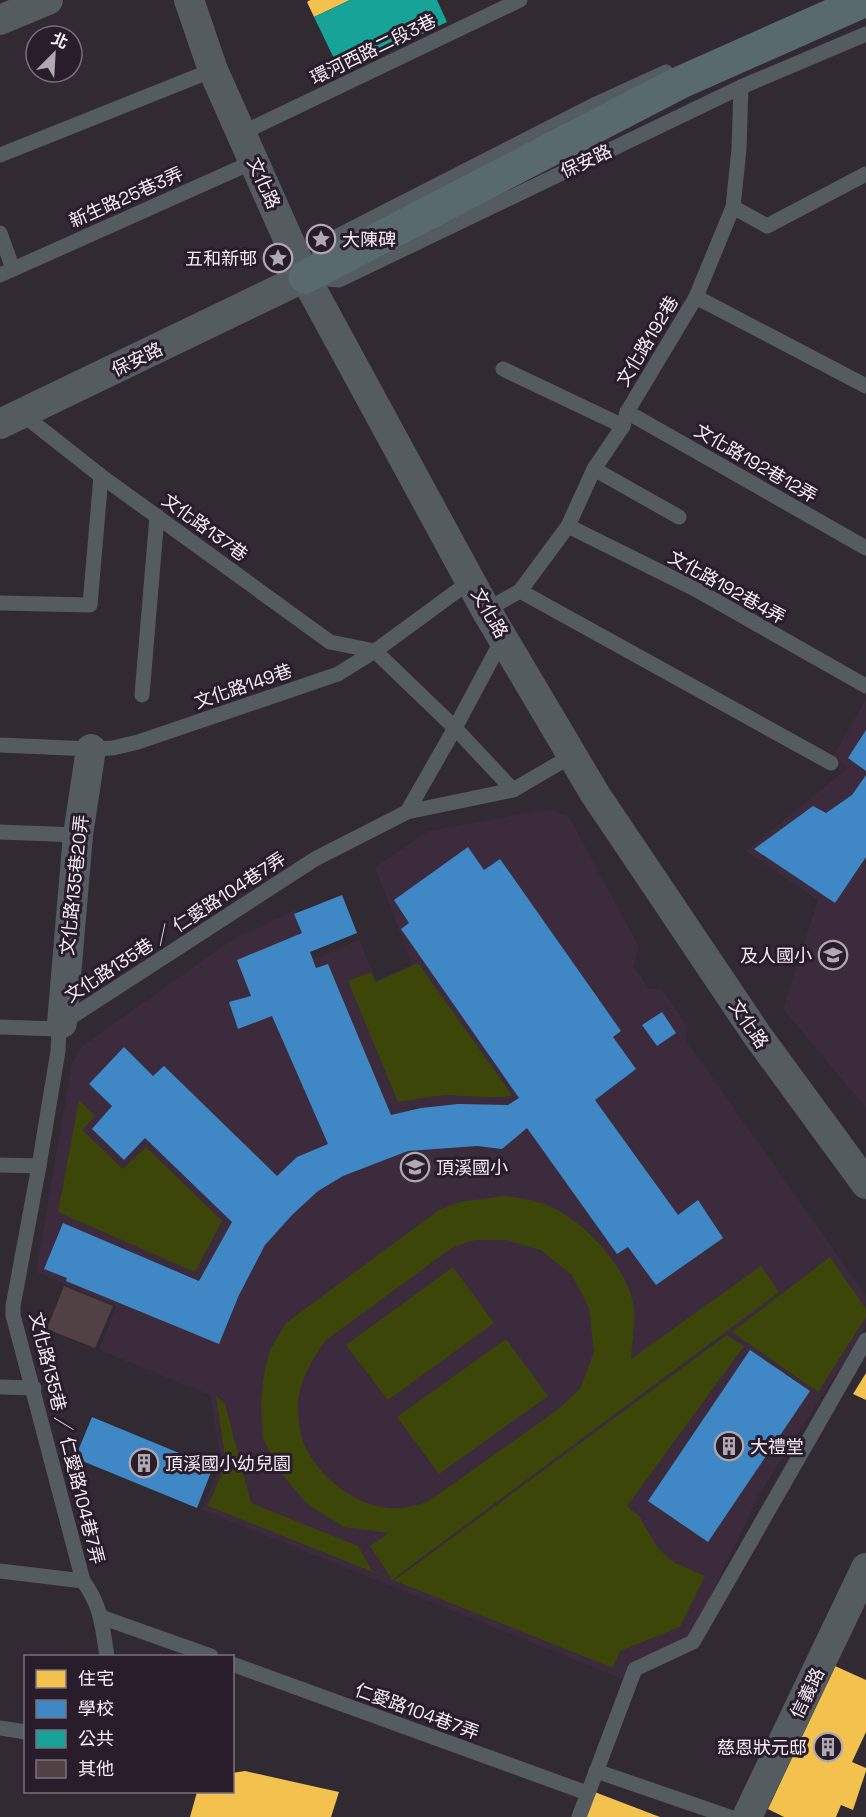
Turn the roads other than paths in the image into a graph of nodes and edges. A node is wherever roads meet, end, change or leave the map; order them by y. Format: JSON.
{"nodes":[{"id":1,"x":48,"y":0,"type":"edge"},
{"id":2,"x":189,"y":0,"type":"edge"},
{"id":3,"x":520,"y":0,"type":"edge"},
{"id":4,"x":866,"y":0,"type":"edge"},
{"id":5,"x":0,"y":20,"type":"edge"},
{"id":6,"x":866,"y":34,"type":"edge"},
{"id":7,"x":679,"y":66,"type":"dead end"},
{"id":8,"x":213,"y":70,"type":"junction"},
{"id":9,"x":741,"y":87,"type":"junction"},
{"id":10,"x":242,"y":134,"type":"junction"},
{"id":11,"x":0,"y":155,"type":"edge"},
{"id":12,"x":255,"y":161,"type":"junction"},
{"id":13,"x":866,"y":174,"type":"edge"},
{"id":14,"x":733,"y":207,"type":"junction"},
{"id":15,"x":0,"y":233,"type":"edge"},
{"id":16,"x":7,"y":272,"type":"edge"},
{"id":17,"x":305,"y":277,"type":"junction"},
{"id":18,"x":696,"y":297,"type":"junction"},
{"id":19,"x":503,"y":369,"type":"dead end"},
{"id":20,"x":866,"y":386,"type":"edge"},
{"id":21,"x":11,"y":419,"type":"edge"},
{"id":22,"x":625,"y":419,"type":"junction"},
{"id":23,"x":594,"y":469,"type":"junction"},
{"id":24,"x":101,"y":476,"type":"junction"},
{"id":25,"x":157,"y":516,"type":"junction"},
{"id":26,"x":679,"y":516,"type":"dead end"},
{"id":27,"x":568,"y":526,"type":"junction"},
{"id":28,"x":866,"y":548,"type":"edge"},
{"id":29,"x":472,"y":582,"type":"junction"},
{"id":30,"x":520,"y":591,"type":"junction"},
{"id":31,"x":0,"y":603,"type":"edge"},
{"id":32,"x":486,"y":610,"type":"junction"},
{"id":33,"x":503,"y":638,"type":"junction"},
{"id":34,"x":375,"y":651,"type":"junction"},
{"id":35,"x":866,"y":686,"type":"edge"},
{"id":36,"x":142,"y":695,"type":"dead end"},
{"id":37,"x":455,"y":728,"type":"junction"},
{"id":38,"x":0,"y":745,"type":"edge"},
{"id":39,"x":90,"y":749,"type":"junction"},
{"id":40,"x":573,"y":754,"type":"junction"},
{"id":41,"x":831,"y":763,"type":"dead end"},
{"id":42,"x":513,"y":790,"type":"junction"},
{"id":43,"x":407,"y":812,"type":"junction"},
{"id":44,"x":0,"y":832,"type":"edge"},
{"id":45,"x":78,"y":835,"type":"junction"},
{"id":46,"x":60,"y":1026,"type":"junction"},
{"id":47,"x":0,"y":1027,"type":"edge"},
{"id":48,"x":0,"y":1165,"type":"edge"},
{"id":49,"x":39,"y":1166,"type":"junction"},
{"id":50,"x":866,"y":1184,"type":"edge"},
{"id":51,"x":7,"y":1306,"type":"edge"},
{"id":52,"x":866,"y":1340,"type":"edge"},
{"id":53,"x":0,"y":1387,"type":"edge"},
{"id":54,"x":34,"y":1388,"type":"junction"},
{"id":55,"x":866,"y":1568,"type":"edge"},
{"id":56,"x":0,"y":1570,"type":"edge"},
{"id":57,"x":83,"y":1581,"type":"junction"},
{"id":58,"x":860,"y":1600,"type":"edge"},
{"id":59,"x":101,"y":1617,"type":"junction"},
{"id":60,"x":107,"y":1655,"type":"edge"},
{"id":61,"x":208,"y":1655,"type":"edge"},
{"id":62,"x":234,"y":1665,"type":"edge"},
{"id":63,"x":0,"y":1728,"type":"edge"},
{"id":64,"x":24,"y":1732,"type":"edge"},
{"id":65,"x":596,"y":1771,"type":"junction"},
{"id":66,"x":587,"y":1793,"type":"junction"},
{"id":67,"x":579,"y":1817,"type":"edge"},
{"id":68,"x":730,"y":1817,"type":"edge"},
{"id":69,"x":747,"y":1817,"type":"edge"}],
"edges":[{"from":1,"to":5,"type":"street"},
{"from":2,"to":8,"type":"street","name":"文化路"},
{"from":3,"to":10,"type":"lane","name":"環河西路二段3巷"},
{"from":4,"to":17,"type":"highway"},
{"from":6,"to":9,"type":"lane","name":"保安路"},
{"from":7,"to":17,"type":"lane"},
{"from":8,"to":10,"type":"street","name":"文化路"},
{"from":8,"to":11,"type":"lane"},
{"from":9,"to":14,"type":"lane","name":"文化路192巷"},
{"from":9,"to":17,"type":"lane","name":"保安路"},
{"from":10,"to":12,"type":"street","name":"文化路"},
{"from":12,"to":16,"type":"lane","name":"新生路25巷3弄"},
{"from":12,"to":17,"type":"street","name":"文化路"},
{"from":13,"to":14,"type":"lane"},
{"from":14,"to":18,"type":"lane","name":"文化路192巷"},
{"from":15,"to":16,"type":"lane"},
{"from":17,"to":21,"type":"street","name":"保安路"},
{"from":17,"to":29,"type":"street","name":"文化路"},
{"from":18,"to":20,"type":"lane"},
{"from":18,"to":22,"type":"lane","name":"文化路192巷"},
{"from":19,"to":22,"type":"lane","name":"文化路192巷12弄"},
{"from":21,"to":24,"type":"lane","name":"文化路137巷"},
{"from":22,"to":23,"type":"lane","name":"文化路192巷"},
{"from":22,"to":28,"type":"lane","name":"文化路192巷12弄"},
{"from":23,"to":26,"type":"lane"},
{"from":23,"to":27,"type":"lane","name":"文化路192巷"},
{"from":24,"to":25,"type":"lane","name":"文化路137巷"},
{"from":24,"to":31,"type":"lane"},
{"from":25,"to":34,"type":"lane","name":"文化路137巷"},
{"from":25,"to":36,"type":"lane"},
{"from":27,"to":30,"type":"lane","name":"文化路192巷"},
{"from":27,"to":35,"type":"lane","name":"文化路192巷4弄"},
{"from":29,"to":32,"type":"street","name":"文化路"},
{"from":29,"to":34,"type":"lane","name":"文化路149巷"},
{"from":30,"to":32,"type":"lane","name":"文化路192巷"},
{"from":30,"to":41,"type":"lane"},
{"from":32,"to":33,"type":"street","name":"文化路"},
{"from":33,"to":37,"type":"lane"},
{"from":33,"to":40,"type":"street","name":"文化路"},
{"from":34,"to":37,"type":"lane"},
{"from":34,"to":39,"type":"lane","name":"文化路149巷"},
{"from":37,"to":42,"type":"lane"},
{"from":37,"to":43,"type":"lane"},
{"from":38,"to":39,"type":"lane","name":"文化路149巷"},
{"from":39,"to":45,"type":"street","name":"文化路135巷20弄"},
{"from":40,"to":42,"type":"lane","name":"文化路135巷 ／ 仁愛路104巷7弄"},
{"from":40,"to":50,"type":"street","name":"文化路"},
{"from":42,"to":43,"type":"lane","name":"文化路135巷 ／ 仁愛路104巷7弄"},
{"from":43,"to":46,"type":"lane","name":"文化路135巷 ／ 仁愛路104巷7弄"},
{"from":44,"to":45,"type":"lane"},
{"from":45,"to":46,"type":"street","name":"文化路135巷20弄"},
{"from":46,"to":47,"type":"lane"},
{"from":46,"to":49,"type":"lane","name":"文化路135巷 ／ 仁愛路104巷7弄"},
{"from":48,"to":49,"type":"lane"},
{"from":49,"to":51,"type":"lane","name":"文化路135巷 ／ 仁愛路104巷7弄"},
{"from":51,"to":54,"type":"lane","name":"文化路135巷 ／ 仁愛路104巷7弄"},
{"from":52,"to":65,"type":"lane"},
{"from":53,"to":54,"type":"lane"},
{"from":54,"to":57,"type":"lane","name":"文化路135巷 ／ 仁愛路104巷7弄"},
{"from":55,"to":58,"type":"street","name":"信義路"},
{"from":56,"to":57,"type":"lane"},
{"from":57,"to":59,"type":"lane","name":"文化路135巷 ／ 仁愛路104巷7弄"},
{"from":58,"to":69,"type":"street","name":"信義路"},
{"from":59,"to":60,"type":"lane","name":"文化路135巷 ／ 仁愛路104巷7弄"},
{"from":59,"to":61,"type":"lane"},
{"from":62,"to":66,"type":"lane","name":"仁愛路104巷7弄"},
{"from":63,"to":64,"type":"lane"},
{"from":65,"to":66,"type":"lane"},
{"from":65,"to":68,"type":"lane"},
{"from":66,"to":67,"type":"lane"}]}
